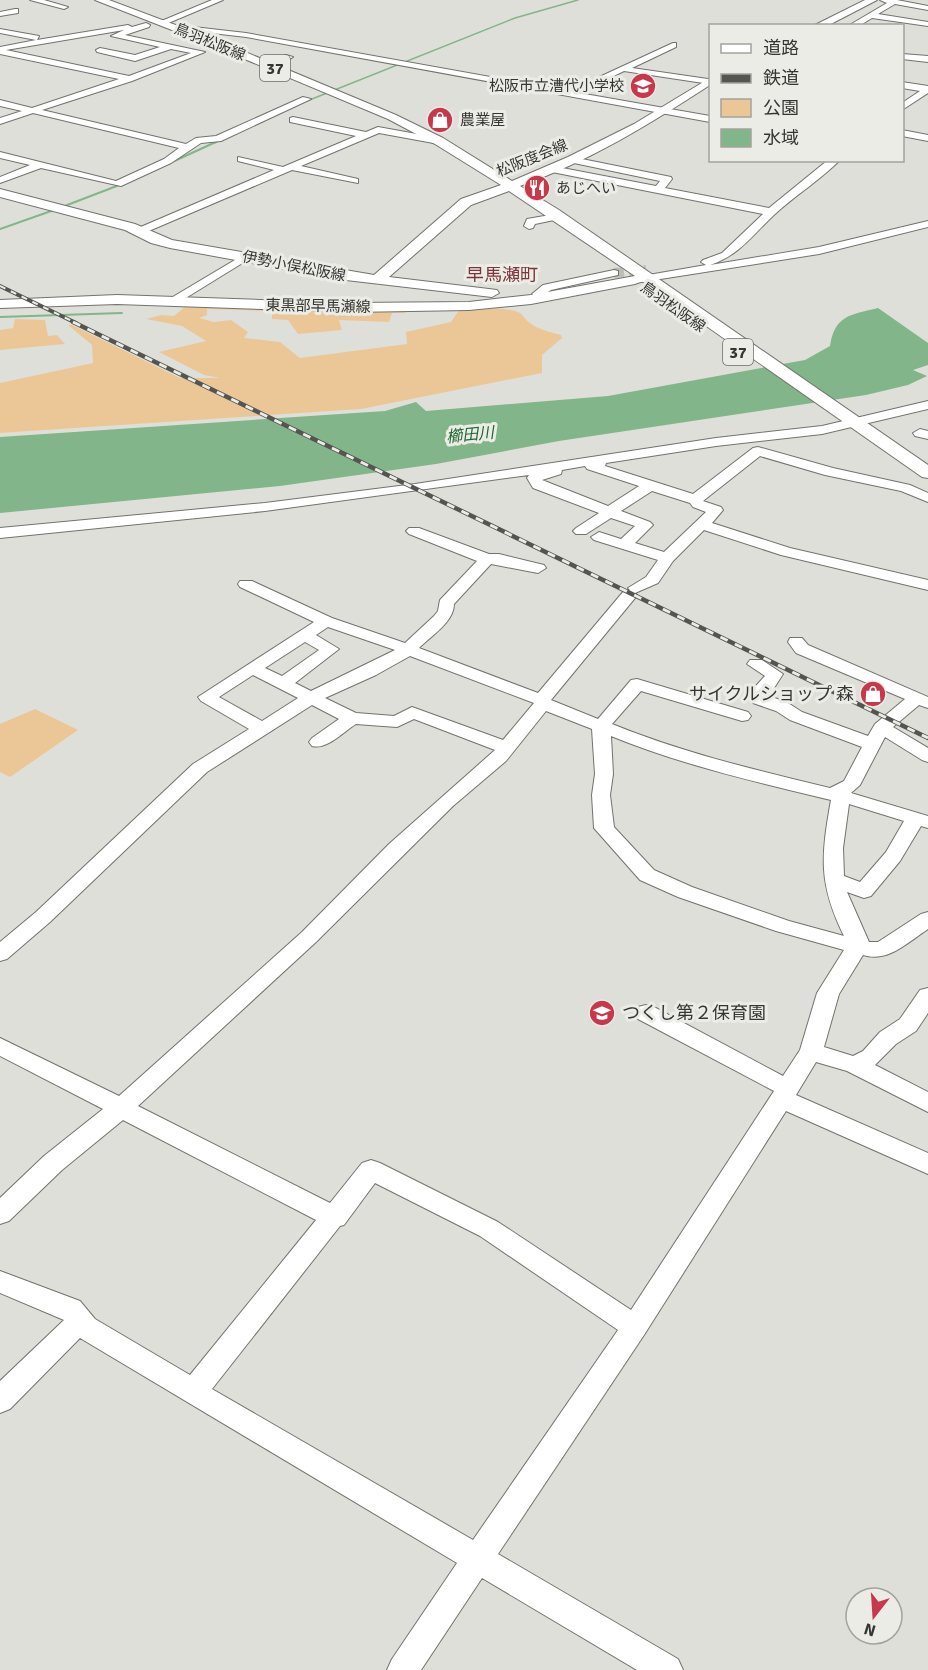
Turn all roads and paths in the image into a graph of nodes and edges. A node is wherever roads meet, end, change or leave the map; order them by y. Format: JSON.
{"nodes":[{"id":1,"x":34,"y":0,"type":"edge"},
{"id":2,"x":100,"y":0,"type":"edge"},
{"id":3,"x":219,"y":0,"type":"edge"},
{"id":4,"x":872,"y":0,"type":"edge"},
{"id":5,"x":881,"y":0,"type":"edge"},
{"id":6,"x":894,"y":2,"type":"junction"},
{"id":7,"x":64,"y":7,"type":"dead end"},
{"id":8,"x":928,"y":8,"type":"edge"},
{"id":9,"x":15,"y":11,"type":"dead end"},
{"id":10,"x":0,"y":14,"type":"edge"},
{"id":11,"x":868,"y":15,"type":"junction"},
{"id":12,"x":166,"y":24,"type":"junction"},
{"id":13,"x":822,"y":24,"type":"edge"},
{"id":14,"x":855,"y":24,"type":"edge"},
{"id":15,"x":928,"y":24,"type":"edge"},
{"id":16,"x":146,"y":25,"type":"junction"},
{"id":17,"x":104,"y":31,"type":"junction"},
{"id":18,"x":0,"y":32,"type":"edge"},
{"id":19,"x":117,"y":35,"type":"junction"},
{"id":20,"x":45,"y":40,"type":"junction"},
{"id":21,"x":70,"y":45,"type":"dead end"},
{"id":22,"x":673,"y":45,"type":"dead end"},
{"id":23,"x":171,"y":46,"type":"junction"},
{"id":24,"x":312,"y":47,"type":"junction"},
{"id":25,"x":0,"y":50,"type":"edge"},
{"id":26,"x":100,"y":50,"type":"dead end"},
{"id":27,"x":117,"y":54,"type":"junction"},
{"id":28,"x":904,"y":56,"type":"edge"},
{"id":29,"x":928,"y":58,"type":"edge"},
{"id":30,"x":268,"y":66,"type":"junction"},
{"id":31,"x":76,"y":68,"type":"junction"},
{"id":32,"x":624,"y":69,"type":"junction"},
{"id":33,"x":129,"y":79,"type":"junction"},
{"id":34,"x":709,"y":82,"type":"edge"},
{"id":35,"x":904,"y":85,"type":"edge"},
{"id":36,"x":928,"y":89,"type":"edge"},
{"id":37,"x":569,"y":94,"type":"junction"},
{"id":38,"x":306,"y":99,"type":"dead end"},
{"id":39,"x":0,"y":103,"type":"edge"},
{"id":40,"x":904,"y":106,"type":"edge"},
{"id":41,"x":33,"y":110,"type":"junction"},
{"id":42,"x":663,"y":111,"type":"junction"},
{"id":43,"x":709,"y":119,"type":"edge"},
{"id":44,"x":293,"y":120,"type":"dead end"},
{"id":45,"x":0,"y":121,"type":"edge"},
{"id":46,"x":367,"y":123,"type":"dead end"},
{"id":47,"x":378,"y":130,"type":"junction"},
{"id":48,"x":904,"y":133,"type":"edge"},
{"id":49,"x":367,"y":135,"type":"junction"},
{"id":50,"x":928,"y":138,"type":"edge"},
{"id":51,"x":439,"y":141,"type":"junction"},
{"id":52,"x":188,"y":147,"type":"junction"},
{"id":53,"x":0,"y":155,"type":"edge"},
{"id":54,"x":241,"y":159,"type":"dead end"},
{"id":55,"x":572,"y":160,"type":"junction"},
{"id":56,"x":833,"y":162,"type":"edge"},
{"id":57,"x":41,"y":165,"type":"junction"},
{"id":58,"x":288,"y":169,"type":"junction"},
{"id":59,"x":547,"y":171,"type":"junction"},
{"id":60,"x":0,"y":180,"type":"edge"},
{"id":61,"x":354,"y":181,"type":"dead end"},
{"id":62,"x":672,"y":181,"type":"dead end"},
{"id":63,"x":510,"y":186,"type":"junction"},
{"id":64,"x":665,"y":191,"type":"junction"},
{"id":65,"x":0,"y":193,"type":"edge"},
{"id":66,"x":771,"y":212,"type":"junction"},
{"id":67,"x":928,"y":217,"type":"edge"},
{"id":68,"x":550,"y":218,"type":"junction"},
{"id":69,"x":928,"y":224,"type":"edge"},
{"id":70,"x":529,"y":226,"type":"dead end"},
{"id":71,"x":140,"y":231,"type":"junction"},
{"id":72,"x":881,"y":237,"type":"junction"},
{"id":73,"x":244,"y":257,"type":"junction"},
{"id":74,"x":756,"y":261,"type":"junction"},
{"id":75,"x":701,"y":264,"type":"junction"},
{"id":76,"x":614,"y":273,"type":"tunnel mouth"},
{"id":77,"x":644,"y":279,"type":"junction"},
{"id":78,"x":377,"y":280,"type":"junction"},
{"id":79,"x":596,"y":287,"type":"junction"},
{"id":80,"x":538,"y":294,"type":"junction"},
{"id":81,"x":172,"y":301,"type":"junction"},
{"id":82,"x":0,"y":304,"type":"edge"},
{"id":83,"x":928,"y":405,"type":"edge"},
{"id":84,"x":845,"y":421,"type":"junction"},
{"id":85,"x":642,"y":453,"type":"junction"},
{"id":86,"x":591,"y":465,"type":"junction"},
{"id":87,"x":928,"y":473,"type":"edge"},
{"id":88,"x":649,"y":486,"type":"junction"},
{"id":89,"x":928,"y":486,"type":"edge"},
{"id":90,"x":928,"y":498,"type":"edge"},
{"id":91,"x":695,"y":500,"type":"junction"},
{"id":92,"x":610,"y":512,"type":"junction"},
{"id":93,"x":701,"y":524,"type":"junction"},
{"id":94,"x":414,"y":531,"type":"dead end"},
{"id":95,"x":580,"y":531,"type":"dead end"},
{"id":96,"x":0,"y":533,"type":"edge"},
{"id":97,"x":599,"y":537,"type":"dead end"},
{"id":98,"x":624,"y":545,"type":"junction"},
{"id":99,"x":667,"y":558,"type":"junction"},
{"id":100,"x":487,"y":559,"type":"junction"},
{"id":101,"x":538,"y":568,"type":"dead end"},
{"id":102,"x":246,"y":584,"type":"dead end"},
{"id":103,"x":928,"y":585,"type":"edge"},
{"id":104,"x":326,"y":621,"type":"junction"},
{"id":105,"x":304,"y":635,"type":"junction"},
{"id":106,"x":796,"y":642,"type":"dead end"},
{"id":107,"x":408,"y":649,"type":"junction"},
{"id":108,"x":756,"y":664,"type":"dead end"},
{"id":109,"x":252,"y":668,"type":"junction"},
{"id":110,"x":282,"y":684,"type":"junction"},
{"id":111,"x":310,"y":698,"type":"junction"},
{"id":112,"x":542,"y":701,"type":"junction"},
{"id":113,"x":922,"y":701,"type":"edge"},
{"id":114,"x":742,"y":716,"type":"dead end"},
{"id":115,"x":352,"y":718,"type":"junction"},
{"id":116,"x":601,"y":726,"type":"junction"},
{"id":117,"x":261,"y":728,"type":"junction"},
{"id":118,"x":877,"y":736,"type":"junction"},
{"id":119,"x":318,"y":742,"type":"dead end"},
{"id":120,"x":509,"y":746,"type":"junction"},
{"id":121,"x":928,"y":756,"type":"edge"},
{"id":122,"x":837,"y":795,"type":"junction"},
{"id":123,"x":922,"y":820,"type":"edge"},
{"id":124,"x":843,"y":883,"type":"dead end"},
{"id":125,"x":928,"y":919,"type":"edge"},
{"id":126,"x":856,"y":947,"type":"junction"},
{"id":127,"x":1,"y":953,"type":"edge"},
{"id":128,"x":928,"y":996,"type":"edge"},
{"id":129,"x":646,"y":1013,"type":"dead end"},
{"id":130,"x":811,"y":1052,"type":"junction"},
{"id":131,"x":7,"y":1054,"type":"edge"},
{"id":132,"x":855,"y":1065,"type":"junction"},
{"id":133,"x":786,"y":1093,"type":"junction"},
{"id":134,"x":928,"y":1103,"type":"edge"},
{"id":135,"x":122,"y":1107,"type":"junction"},
{"id":136,"x":928,"y":1164,"type":"edge"},
{"id":137,"x":0,"y":1215,"type":"edge"},
{"id":138,"x":335,"y":1218,"type":"junction"},
{"id":139,"x":0,"y":1282,"type":"edge"},
{"id":140,"x":81,"y":1322,"type":"junction"},
{"id":141,"x":635,"y":1326,"type":"junction"},
{"id":142,"x":193,"y":1392,"type":"junction"},
{"id":143,"x":0,"y":1400,"type":"edge"},
{"id":144,"x":478,"y":1559,"type":"junction"},
{"id":145,"x":403,"y":1670,"type":"edge"},
{"id":146,"x":667,"y":1670,"type":"edge"}],
"edges":[{"from":1,"to":7,"type":"street"},
{"from":2,"to":12,"type":"main road","name":"鳥羽松阪線","number":"37"},
{"from":3,"to":12,"type":"street"},
{"from":4,"to":13,"type":"main road"},
{"from":5,"to":6,"type":"street"},
{"from":6,"to":8,"type":"street"},
{"from":6,"to":11,"type":"street"},
{"from":9,"to":10,"type":"street"},
{"from":11,"to":14,"type":"street"},
{"from":11,"to":15,"type":"street"},
{"from":12,"to":16,"type":"street"},
{"from":12,"to":24,"type":"street"},
{"from":12,"to":30,"type":"main road","name":"鳥羽松阪線","number":"37"},
{"from":16,"to":17,"type":"street"},
{"from":16,"to":19,"type":"street"},
{"from":17,"to":19,"type":"street"},
{"from":17,"to":20,"type":"street"},
{"from":18,"to":20,"type":"street"},
{"from":19,"to":23,"type":"street"},
{"from":20,"to":21,"type":"street"},
{"from":20,"to":25,"type":"street"},
{"from":22,"to":32,"type":"street"},
{"from":23,"to":27,"type":"street"},
{"from":23,"to":33,"type":"street"},
{"from":24,"to":30,"type":"street"},
{"from":24,"to":37,"type":"street"},
{"from":25,"to":31,"type":"street"},
{"from":26,"to":27,"type":"street"},
{"from":27,"to":31,"type":"street"},
{"from":28,"to":29,"type":"street"},
{"from":30,"to":51,"type":"main road","name":"鳥羽松阪線","number":"37"},
{"from":31,"to":33,"type":"street"},
{"from":32,"to":34,"type":"street"},
{"from":32,"to":37,"type":"street"},
{"from":33,"to":41,"type":"street"},
{"from":34,"to":42,"type":"main road","name":"松阪度会線"},
{"from":35,"to":36,"type":"street"},
{"from":36,"to":40,"type":"street"},
{"from":37,"to":42,"type":"street"},
{"from":38,"to":52,"type":"street"},
{"from":39,"to":41,"type":"street"},
{"from":41,"to":45,"type":"street"},
{"from":41,"to":52,"type":"street"},
{"from":42,"to":43,"type":"street"},
{"from":42,"to":55,"type":"main road","name":"松阪度会線"},
{"from":44,"to":49,"type":"street"},
{"from":46,"to":47,"type":"street"},
{"from":47,"to":49,"type":"street"},
{"from":47,"to":51,"type":"street"},
{"from":48,"to":50,"type":"street"},
{"from":49,"to":58,"type":"street"},
{"from":51,"to":63,"type":"main road","name":"鳥羽松阪線","number":"37"},
{"from":52,"to":57,"type":"street"},
{"from":53,"to":57,"type":"street"},
{"from":54,"to":58,"type":"street"},
{"from":55,"to":59,"type":"main road","name":"松阪度会線"},
{"from":55,"to":59,"type":"street"},
{"from":56,"to":66,"type":"street"},
{"from":57,"to":60,"type":"street"},
{"from":58,"to":61,"type":"street"},
{"from":58,"to":71,"type":"street"},
{"from":59,"to":63,"type":"main road","name":"松阪度会線"},
{"from":59,"to":64,"type":"street"},
{"from":62,"to":64,"type":"street"},
{"from":63,"to":68,"type":"main road","name":"鳥羽松阪線","number":"37"},
{"from":63,"to":77,"type":"main road","name":"鳥羽松阪線","number":"37"},
{"from":63,"to":78,"type":"main road","name":"松阪度会線"},
{"from":64,"to":66,"type":"street"},
{"from":65,"to":71,"type":"main road","name":"伊勢小俣松阪線"},
{"from":66,"to":75,"type":"street"},
{"from":67,"to":72,"type":"street"},
{"from":68,"to":70,"type":"street"},
{"from":68,"to":77,"type":"main road","name":"鳥羽松阪線","number":"37"},
{"from":69,"to":72,"type":"street"},
{"from":71,"to":73,"type":"main road","name":"伊勢小俣松阪線"},
{"from":72,"to":74,"type":"street"},
{"from":73,"to":78,"type":"main road","name":"伊勢小俣松阪線"},
{"from":73,"to":81,"type":"street"},
{"from":74,"to":75,"type":"street"},
{"from":74,"to":77,"type":"street"},
{"from":75,"to":77,"type":"street"},
{"from":76,"to":80,"type":"street"},
{"from":77,"to":79,"type":"main road","name":"東黒部早馬瀬線"},
{"from":77,"to":84,"type":"main road","name":"鳥羽松阪線","number":"37"},
{"from":78,"to":80,"type":"main road","name":"伊勢小俣松阪線"},
{"from":79,"to":80,"type":"main road","name":"伊勢小俣松阪線"},
{"from":79,"to":81,"type":"main road","name":"東黒部早馬瀬線"},
{"from":81,"to":82,"type":"main road","name":"東黒部早馬瀬線"},
{"from":83,"to":84,"type":"street"},
{"from":84,"to":85,"type":"street"},
{"from":84,"to":87,"type":"main road","name":"鳥羽松阪線","number":"37"},
{"from":84,"to":89,"type":"main road","name":"鳥羽松阪線","number":"37"},
{"from":85,"to":86,"type":"street"},
{"from":85,"to":96,"type":"street"},
{"from":86,"to":88,"type":"street"},
{"from":86,"to":92,"type":"street"},
{"from":88,"to":91,"type":"street"},
{"from":88,"to":92,"type":"street"},
{"from":90,"to":91,"type":"street"},
{"from":91,"to":93,"type":"street"},
{"from":92,"to":95,"type":"street"},
{"from":92,"to":98,"type":"street"},
{"from":93,"to":99,"type":"street"},
{"from":93,"to":103,"type":"street"},
{"from":94,"to":100,"type":"street"},
{"from":97,"to":98,"type":"street"},
{"from":98,"to":99,"type":"street"},
{"from":99,"to":112,"type":"street"},
{"from":100,"to":101,"type":"street"},
{"from":100,"to":107,"type":"street"},
{"from":102,"to":104,"type":"street"},
{"from":104,"to":105,"type":"street"},
{"from":104,"to":107,"type":"street"},
{"from":105,"to":109,"type":"street"},
{"from":105,"to":110,"type":"street"},
{"from":106,"to":113,"type":"street"},
{"from":107,"to":111,"type":"street"},
{"from":107,"to":112,"type":"street"},
{"from":108,"to":118,"type":"street"},
{"from":109,"to":110,"type":"street"},
{"from":109,"to":117,"type":"street"},
{"from":110,"to":111,"type":"street"},
{"from":111,"to":115,"type":"street"},
{"from":111,"to":117,"type":"street"},
{"from":112,"to":116,"type":"street"},
{"from":112,"to":120,"type":"street"},
{"from":113,"to":118,"type":"street"},
{"from":114,"to":116,"type":"street"},
{"from":115,"to":119,"type":"street"},
{"from":115,"to":120,"type":"street"},
{"from":116,"to":122,"type":"street"},
{"from":116,"to":126,"type":"street"},
{"from":117,"to":127,"type":"street"},
{"from":118,"to":121,"type":"street"},
{"from":118,"to":122,"type":"street"},
{"from":120,"to":135,"type":"street"},
{"from":122,"to":123,"type":"street"},
{"from":122,"to":126,"type":"street"},
{"from":123,"to":124,"type":"street"},
{"from":125,"to":126,"type":"street"},
{"from":126,"to":130,"type":"street"},
{"from":128,"to":132,"type":"street"},
{"from":129,"to":133,"type":"street"},
{"from":130,"to":132,"type":"street"},
{"from":130,"to":133,"type":"street"},
{"from":131,"to":135,"type":"street"},
{"from":132,"to":134,"type":"street"},
{"from":133,"to":136,"type":"street"},
{"from":133,"to":141,"type":"street"},
{"from":135,"to":137,"type":"street"},
{"from":135,"to":138,"type":"street"},
{"from":138,"to":141,"type":"street"},
{"from":138,"to":142,"type":"street"},
{"from":139,"to":140,"type":"street"},
{"from":140,"to":142,"type":"street"},
{"from":140,"to":143,"type":"street"},
{"from":141,"to":144,"type":"street"},
{"from":142,"to":144,"type":"street"},
{"from":144,"to":145,"type":"street"},
{"from":144,"to":146,"type":"street"}]}
